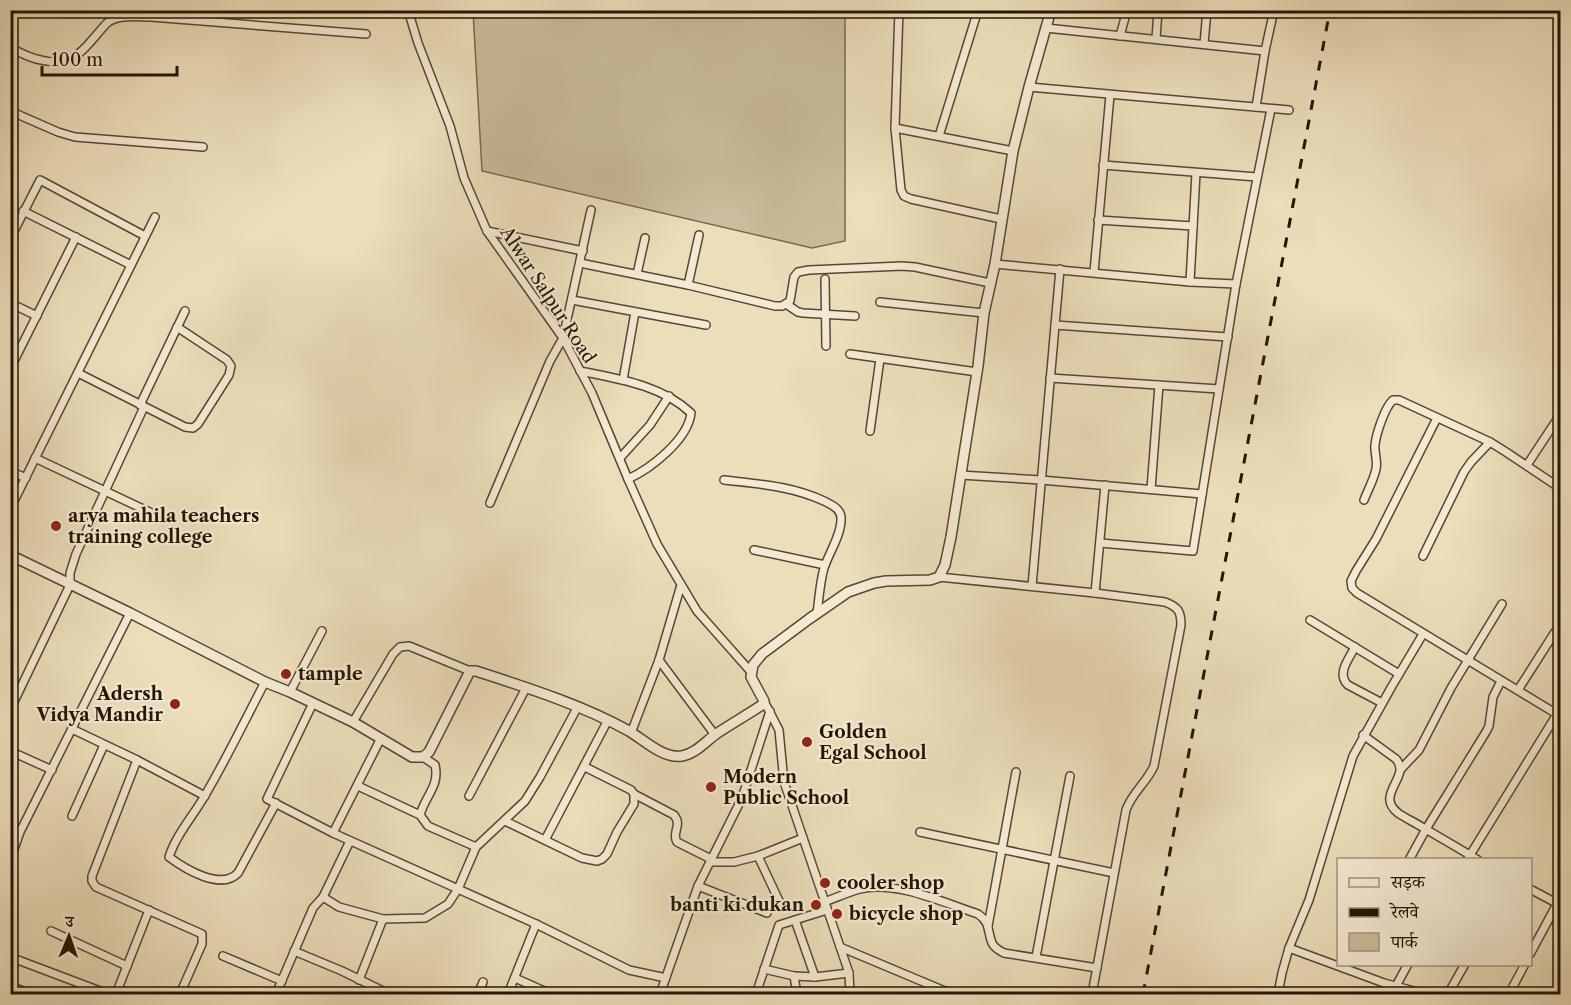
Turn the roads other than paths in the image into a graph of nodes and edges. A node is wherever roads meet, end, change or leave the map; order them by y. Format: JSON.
{"nodes":[{"id":1,"x":408,"y":10,"type":"edge"},
{"id":2,"x":899,"y":10,"type":"edge"},
{"id":3,"x":978,"y":10,"type":"edge"},
{"id":4,"x":1051,"y":10,"type":"edge"},
{"id":5,"x":1127,"y":10,"type":"edge"},
{"id":6,"x":1158,"y":10,"type":"edge"},
{"id":7,"x":1207,"y":10,"type":"edge"},
{"id":8,"x":1274,"y":10,"type":"edge"},
{"id":9,"x":151,"y":14,"type":"edge"},
{"id":10,"x":1046,"y":28,"type":"junction"},
{"id":11,"x":366,"y":34,"type":"dead end"},
{"id":12,"x":1120,"y":36,"type":"junction"},
{"id":13,"x":1156,"y":39,"type":"junction"},
{"id":14,"x":1204,"y":44,"type":"junction"},
{"id":15,"x":10,"y":47,"type":"edge"},
{"id":16,"x":1265,"y":51,"type":"junction"},
{"id":17,"x":1029,"y":87,"type":"junction"},
{"id":18,"x":1110,"y":94,"type":"junction"},
{"id":19,"x":1256,"y":107,"type":"junction"},
{"id":20,"x":1271,"y":109,"type":"junction"},
{"id":21,"x":1289,"y":110,"type":"dead end"},
{"id":22,"x":10,"y":111,"type":"edge"},
{"id":23,"x":895,"y":128,"type":"junction"},
{"id":24,"x":939,"y":136,"type":"junction"},
{"id":25,"x":203,"y":147,"type":"dead end"},
{"id":26,"x":1013,"y":151,"type":"junction"},
{"id":27,"x":1103,"y":165,"type":"junction"},
{"id":28,"x":1196,"y":173,"type":"junction"},
{"id":29,"x":1257,"y":177,"type":"junction"},
{"id":30,"x":591,"y":210,"type":"dead end"},
{"id":31,"x":23,"y":211,"type":"junction"},
{"id":32,"x":154,"y":217,"type":"dead end"},
{"id":33,"x":1001,"y":219,"type":"junction"},
{"id":34,"x":1098,"y":220,"type":"junction"},
{"id":35,"x":1193,"y":226,"type":"junction"},
{"id":36,"x":487,"y":231,"type":"junction"},
{"id":37,"x":699,"y":235,"type":"dead end"},
{"id":38,"x":145,"y":236,"type":"junction"},
{"id":39,"x":76,"y":237,"type":"junction"},
{"id":40,"x":645,"y":238,"type":"dead end"},
{"id":41,"x":10,"y":239,"type":"edge"},
{"id":42,"x":583,"y":250,"type":"junction"},
{"id":43,"x":580,"y":263,"type":"junction"},
{"id":44,"x":995,"y":264,"type":"junction"},
{"id":45,"x":131,"y":265,"type":"junction"},
{"id":46,"x":1060,"y":269,"type":"junction"},
{"id":47,"x":1094,"y":272,"type":"junction"},
{"id":48,"x":637,"y":274,"type":"junction"},
{"id":49,"x":825,"y":279,"type":"dead end"},
{"id":50,"x":1190,"y":282,"type":"junction"},
{"id":51,"x":990,"y":283,"type":"junction"},
{"id":52,"x":1236,"y":284,"type":"junction"},
{"id":53,"x":688,"y":285,"type":"junction"},
{"id":54,"x":572,"y":300,"type":"junction"},
{"id":55,"x":880,"y":302,"type":"dead end"},
{"id":56,"x":10,"y":303,"type":"edge"},
{"id":57,"x":786,"y":304,"type":"junction"},
{"id":58,"x":185,"y":311,"type":"dead end"},
{"id":59,"x":635,"y":312,"type":"junction"},
{"id":60,"x":984,"y":313,"type":"junction"},
{"id":61,"x":825,"y":314,"type":"junction"},
{"id":62,"x":37,"y":316,"type":"junction"},
{"id":63,"x":855,"y":316,"type":"dead end"},
{"id":64,"x":706,"y":325,"type":"dead end"},
{"id":65,"x":1055,"y":325,"type":"junction"},
{"id":66,"x":177,"y":327,"type":"junction"},
{"id":67,"x":1228,"y":337,"type":"junction"},
{"id":68,"x":563,"y":338,"type":"junction"},
{"id":69,"x":826,"y":346,"type":"dead end"},
{"id":70,"x":850,"y":354,"type":"dead end"},
{"id":71,"x":880,"y":359,"type":"junction"},
{"id":72,"x":11,"y":368,"type":"edge"},
{"id":73,"x":580,"y":371,"type":"junction"},
{"id":74,"x":977,"y":372,"type":"junction"},
{"id":75,"x":78,"y":373,"type":"junction"},
{"id":76,"x":1050,"y":378,"type":"junction"},
{"id":77,"x":623,"y":380,"type":"junction"},
{"id":78,"x":1159,"y":385,"type":"junction"},
{"id":79,"x":1219,"y":390,"type":"junction"},
{"id":80,"x":669,"y":396,"type":"junction"},
{"id":81,"x":142,"y":406,"type":"junction"},
{"id":82,"x":1560,"y":415,"type":"edge"},
{"id":83,"x":1437,"y":417,"type":"junction"},
{"id":84,"x":870,"y":431,"type":"dead end"},
{"id":85,"x":1490,"y":442,"type":"junction"},
{"id":86,"x":35,"y":458,"type":"junction"},
{"id":87,"x":620,"y":458,"type":"junction"},
{"id":88,"x":1527,"y":465,"type":"junction"},
{"id":89,"x":10,"y":471,"type":"edge"},
{"id":90,"x":960,"y":476,"type":"junction"},
{"id":91,"x":26,"y":478,"type":"junction"},
{"id":92,"x":628,"y":479,"type":"junction"},
{"id":93,"x":724,"y":480,"type":"dead end"},
{"id":94,"x":1041,"y":480,"type":"junction"},
{"id":95,"x":1105,"y":485,"type":"junction"},
{"id":96,"x":1560,"y":488,"type":"edge"},
{"id":97,"x":1151,"y":489,"type":"junction"},
{"id":98,"x":104,"y":491,"type":"junction"},
{"id":99,"x":1202,"y":494,"type":"junction"},
{"id":100,"x":1364,"y":500,"type":"dead end"},
{"id":101,"x":490,"y":503,"type":"dead end"},
{"id":102,"x":10,"y":509,"type":"edge"},
{"id":103,"x":158,"y":516,"type":"dead end"},
{"id":104,"x":1100,"y":543,"type":"junction"},
{"id":105,"x":754,"y":550,"type":"dead end"},
{"id":106,"x":10,"y":555,"type":"edge"},
{"id":107,"x":1423,"y":556,"type":"dead end"},
{"id":108,"x":825,"y":565,"type":"junction"},
{"id":109,"x":939,"y":578,"type":"junction"},
{"id":110,"x":1560,"y":582,"type":"edge"},
{"id":111,"x":70,"y":585,"type":"junction"},
{"id":112,"x":681,"y":585,"type":"junction"},
{"id":113,"x":1032,"y":586,"type":"junction"},
{"id":114,"x":1095,"y":593,"type":"junction"},
{"id":115,"x":1560,"y":599,"type":"edge"},
{"id":116,"x":1502,"y":604,"type":"dead end"},
{"id":117,"x":130,"y":613,"type":"junction"},
{"id":118,"x":817,"y":614,"type":"junction"},
{"id":119,"x":1310,"y":620,"type":"dead end"},
{"id":120,"x":322,"y":631,"type":"dead end"},
{"id":121,"x":1556,"y":632,"type":"dead end"},
{"id":122,"x":1423,"y":634,"type":"junction"},
{"id":123,"x":1355,"y":647,"type":"junction"},
{"id":124,"x":659,"y":660,"type":"junction"},
{"id":125,"x":1468,"y":660,"type":"junction"},
{"id":126,"x":470,"y":671,"type":"junction"},
{"id":127,"x":751,"y":672,"type":"junction"},
{"id":128,"x":1399,"y":674,"type":"junction"},
{"id":129,"x":1501,"y":681,"type":"junction"},
{"id":130,"x":265,"y":682,"type":"junction"},
{"id":131,"x":526,"y":688,"type":"junction"},
{"id":132,"x":1518,"y":690,"type":"junction"},
{"id":133,"x":290,"y":692,"type":"junction"},
{"id":134,"x":764,"y":700,"type":"junction"},
{"id":135,"x":313,"y":703,"type":"junction"},
{"id":136,"x":1383,"y":703,"type":"junction"},
{"id":137,"x":577,"y":708,"type":"junction"},
{"id":138,"x":10,"y":710,"type":"edge"},
{"id":139,"x":770,"y":711,"type":"junction"},
{"id":140,"x":1559,"y":715,"type":"edge"},
{"id":141,"x":608,"y":720,"type":"junction"},
{"id":142,"x":353,"y":722,"type":"junction"},
{"id":143,"x":72,"y":729,"type":"junction"},
{"id":144,"x":632,"y":733,"type":"junction"},
{"id":145,"x":715,"y":735,"type":"junction"},
{"id":146,"x":1364,"y":735,"type":"junction"},
{"id":147,"x":381,"y":738,"type":"junction"},
{"id":148,"x":105,"y":745,"type":"junction"},
{"id":149,"x":10,"y":751,"type":"edge"},
{"id":150,"x":423,"y":757,"type":"junction"},
{"id":151,"x":137,"y":760,"type":"junction"},
{"id":152,"x":585,"y":767,"type":"junction"},
{"id":153,"x":1401,"y":769,"type":"junction"},
{"id":154,"x":52,"y":770,"type":"junction"},
{"id":155,"x":1016,"y":772,"type":"dead end"},
{"id":156,"x":1070,"y":776,"type":"dead end"},
{"id":157,"x":358,"y":786,"type":"junction"},
{"id":158,"x":634,"y":794,"type":"junction"},
{"id":159,"x":205,"y":796,"type":"junction"},
{"id":160,"x":469,"y":796,"type":"dead end"},
{"id":161,"x":276,"y":803,"type":"junction"},
{"id":162,"x":420,"y":815,"type":"junction"},
{"id":163,"x":72,"y":816,"type":"dead end"},
{"id":164,"x":505,"y":821,"type":"junction"},
{"id":165,"x":1426,"y":829,"type":"junction"},
{"id":166,"x":920,"y":832,"type":"dead end"},
{"id":167,"x":333,"y":833,"type":"junction"},
{"id":168,"x":803,"y":838,"type":"junction"},
{"id":169,"x":545,"y":840,"type":"junction"},
{"id":170,"x":350,"y":841,"type":"junction"},
{"id":171,"x":476,"y":847,"type":"junction"},
{"id":172,"x":1002,"y":850,"type":"junction"},
{"id":173,"x":10,"y":854,"type":"edge"},
{"id":174,"x":758,"y":856,"type":"junction"},
{"id":175,"x":1468,"y":857,"type":"edge"},
{"id":176,"x":1410,"y":858,"type":"edge"},
{"id":177,"x":710,"y":861,"type":"junction"},
{"id":178,"x":1054,"y":861,"type":"junction"},
{"id":179,"x":1114,"y":873,"type":"junction"},
{"id":180,"x":698,"y":886,"type":"junction"},
{"id":181,"x":458,"y":889,"type":"junction"},
{"id":182,"x":1532,"y":890,"type":"edge"},
{"id":183,"x":323,"y":897,"type":"junction"},
{"id":184,"x":781,"y":905,"type":"dead end"},
{"id":185,"x":1559,"y":905,"type":"edge"},
{"id":186,"x":826,"y":906,"type":"junction"},
{"id":187,"x":149,"y":910,"type":"junction"},
{"id":188,"x":767,"y":913,"type":"dead end"},
{"id":189,"x":382,"y":919,"type":"junction"},
{"id":190,"x":795,"y":920,"type":"junction"},
{"id":191,"x":536,"y":924,"type":"junction"},
{"id":192,"x":988,"y":927,"type":"junction"},
{"id":193,"x":51,"y":932,"type":"dead end"},
{"id":194,"x":840,"y":946,"type":"junction"},
{"id":195,"x":1289,"y":948,"type":"junction"},
{"id":196,"x":294,"y":951,"type":"junction"},
{"id":197,"x":1532,"y":951,"type":"edge"},
{"id":198,"x":223,"y":956,"type":"dead end"},
{"id":199,"x":10,"y":957,"type":"edge"},
{"id":200,"x":1036,"y":957,"type":"junction"},
{"id":201,"x":1337,"y":963,"type":"edge"},
{"id":202,"x":127,"y":966,"type":"junction"},
{"id":203,"x":1407,"y":966,"type":"edge"},
{"id":204,"x":1464,"y":966,"type":"edge"},
{"id":205,"x":1524,"y":966,"type":"edge"},
{"id":206,"x":1349,"y":967,"type":"edge"},
{"id":207,"x":1097,"y":968,"type":"junction"},
{"id":208,"x":764,"y":969,"type":"junction"},
{"id":209,"x":849,"y":973,"type":"junction"},
{"id":210,"x":794,"y":976,"type":"junction"},
{"id":211,"x":815,"y":977,"type":"junction"},
{"id":212,"x":515,"y":978,"type":"junction"},
{"id":213,"x":666,"y":978,"type":"junction"},
{"id":214,"x":359,"y":980,"type":"junction"},
{"id":215,"x":282,"y":981,"type":"junction"},
{"id":216,"x":483,"y":982,"type":"dead end"},
{"id":217,"x":10,"y":986,"type":"edge"},
{"id":218,"x":1396,"y":986,"type":"junction"},
{"id":219,"x":32,"y":994,"type":"edge"},
{"id":220,"x":108,"y":994,"type":"edge"},
{"id":221,"x":116,"y":994,"type":"edge"},
{"id":222,"x":180,"y":994,"type":"edge"},
{"id":223,"x":276,"y":994,"type":"edge"},
{"id":224,"x":389,"y":994,"type":"edge"},
{"id":225,"x":478,"y":994,"type":"edge"},
{"id":226,"x":508,"y":994,"type":"edge"},
{"id":227,"x":551,"y":994,"type":"edge"},
{"id":228,"x":660,"y":994,"type":"edge"},
{"id":229,"x":756,"y":994,"type":"edge"},
{"id":230,"x":797,"y":994,"type":"edge"},
{"id":231,"x":850,"y":994,"type":"edge"},
{"id":232,"x":952,"y":994,"type":"edge"},
{"id":233,"x":1092,"y":994,"type":"edge"},
{"id":234,"x":1278,"y":994,"type":"edge"},
{"id":235,"x":1425,"y":994,"type":"edge"},
{"id":236,"x":1448,"y":994,"type":"edge"},
{"id":237,"x":1509,"y":994,"type":"edge"}],
"edges":[{"from":1,"to":36,"type":"street","name":"Alwar Salpur Road"},
{"from":2,"to":23,"type":"street"},
{"from":3,"to":24,"type":"street"},
{"from":4,"to":10,"type":"street"},
{"from":5,"to":12,"type":"street"},
{"from":6,"to":13,"type":"street"},
{"from":7,"to":14,"type":"street"},
{"from":8,"to":16,"type":"street"},
{"from":9,"to":11,"type":"street"},
{"from":9,"to":15,"type":"street"},
{"from":10,"to":12,"type":"street"},
{"from":10,"to":17,"type":"street"},
{"from":12,"to":13,"type":"street"},
{"from":13,"to":14,"type":"street"},
{"from":14,"to":16,"type":"street"},
{"from":16,"to":19,"type":"street"},
{"from":17,"to":18,"type":"street"},
{"from":17,"to":26,"type":"street"},
{"from":18,"to":19,"type":"street"},
{"from":18,"to":27,"type":"street"},
{"from":19,"to":20,"type":"street"},
{"from":20,"to":21,"type":"street"},
{"from":20,"to":29,"type":"street"},
{"from":22,"to":25,"type":"street"},
{"from":23,"to":24,"type":"street"},
{"from":23,"to":33,"type":"street"},
{"from":24,"to":26,"type":"street"},
{"from":26,"to":33,"type":"street"},
{"from":27,"to":28,"type":"street"},
{"from":27,"to":34,"type":"street"},
{"from":28,"to":29,"type":"street"},
{"from":28,"to":35,"type":"street"},
{"from":29,"to":52,"type":"street"},
{"from":30,"to":42,"type":"street"},
{"from":31,"to":38,"type":"street"},
{"from":31,"to":39,"type":"street"},
{"from":31,"to":41,"type":"street"},
{"from":32,"to":38,"type":"street"},
{"from":33,"to":44,"type":"street"},
{"from":34,"to":35,"type":"street"},
{"from":34,"to":47,"type":"street"},
{"from":35,"to":50,"type":"street"},
{"from":36,"to":42,"type":"street"},
{"from":36,"to":68,"type":"street","name":"Alwar Salpur Road"},
{"from":37,"to":53,"type":"street"},
{"from":38,"to":45,"type":"street"},
{"from":39,"to":45,"type":"street"},
{"from":39,"to":62,"type":"street"},
{"from":40,"to":48,"type":"street"},
{"from":42,"to":43,"type":"street"},
{"from":43,"to":48,"type":"street"},
{"from":43,"to":54,"type":"street"},
{"from":44,"to":46,"type":"street"},
{"from":44,"to":51,"type":"street"},
{"from":45,"to":75,"type":"street"},
{"from":46,"to":47,"type":"street"},
{"from":46,"to":65,"type":"street"},
{"from":47,"to":50,"type":"street"},
{"from":48,"to":53,"type":"street"},
{"from":49,"to":61,"type":"street"},
{"from":50,"to":52,"type":"street"},
{"from":51,"to":57,"type":"street"},
{"from":51,"to":60,"type":"street"},
{"from":52,"to":67,"type":"street"},
{"from":53,"to":57,"type":"street"},
{"from":54,"to":59,"type":"street"},
{"from":54,"to":68,"type":"street"},
{"from":55,"to":60,"type":"street"},
{"from":56,"to":62,"type":"street"},
{"from":57,"to":61,"type":"street"},
{"from":58,"to":66,"type":"street"},
{"from":59,"to":64,"type":"street"},
{"from":59,"to":77,"type":"street"},
{"from":60,"to":74,"type":"street"},
{"from":61,"to":63,"type":"street"},
{"from":61,"to":69,"type":"street"},
{"from":62,"to":72,"type":"street"},
{"from":65,"to":67,"type":"street"},
{"from":65,"to":76,"type":"street"},
{"from":66,"to":81,"type":"street"},
{"from":66,"to":81,"type":"street"},
{"from":67,"to":79,"type":"street"},
{"from":68,"to":73,"type":"street","name":"Alwar Salpur Road"},
{"from":68,"to":101,"type":"street"},
{"from":70,"to":71,"type":"street"},
{"from":71,"to":74,"type":"street"},
{"from":71,"to":84,"type":"street"},
{"from":73,"to":77,"type":"street"},
{"from":73,"to":87,"type":"street","name":"Alwar Salpur Road"},
{"from":74,"to":90,"type":"street"},
{"from":75,"to":81,"type":"street"},
{"from":75,"to":86,"type":"street"},
{"from":76,"to":78,"type":"street"},
{"from":76,"to":94,"type":"street"},
{"from":77,"to":80,"type":"street"},
{"from":78,"to":79,"type":"street"},
{"from":78,"to":97,"type":"street"},
{"from":79,"to":99,"type":"street"},
{"from":80,"to":87,"type":"street"},
{"from":80,"to":92,"type":"street"},
{"from":81,"to":98,"type":"street"},
{"from":82,"to":88,"type":"street"},
{"from":83,"to":85,"type":"street"},
{"from":83,"to":100,"type":"street"},
{"from":83,"to":122,"type":"street"},
{"from":85,"to":88,"type":"street"},
{"from":85,"to":107,"type":"street"},
{"from":86,"to":91,"type":"street"},
{"from":86,"to":98,"type":"street"},
{"from":87,"to":92,"type":"street","name":"Alwar Salpur Road"},
{"from":88,"to":96,"type":"street"},
{"from":89,"to":91,"type":"street"},
{"from":90,"to":94,"type":"street"},
{"from":90,"to":109,"type":"street"},
{"from":91,"to":102,"type":"street"},
{"from":92,"to":112,"type":"street","name":"Alwar Salpur Road"},
{"from":93,"to":108,"type":"street"},
{"from":94,"to":95,"type":"street"},
{"from":94,"to":113,"type":"street"},
{"from":95,"to":97,"type":"street"},
{"from":95,"to":104,"type":"street"},
{"from":97,"to":99,"type":"street"},
{"from":98,"to":103,"type":"street"},
{"from":98,"to":111,"type":"street"},
{"from":99,"to":104,"type":"street"},
{"from":104,"to":114,"type":"street"},
{"from":105,"to":108,"type":"street"},
{"from":106,"to":111,"type":"street"},
{"from":108,"to":118,"type":"street"},
{"from":109,"to":113,"type":"street"},
{"from":109,"to":118,"type":"street"},
{"from":110,"to":115,"type":"street"},
{"from":111,"to":117,"type":"street"},
{"from":111,"to":138,"type":"street"},
{"from":112,"to":124,"type":"street"},
{"from":112,"to":127,"type":"street","name":"Alwar Salpur Road"},
{"from":113,"to":114,"type":"street"},
{"from":114,"to":179,"type":"street"},
{"from":116,"to":125,"type":"street"},
{"from":117,"to":130,"type":"street"},
{"from":117,"to":143,"type":"street"},
{"from":118,"to":127,"type":"street"},
{"from":119,"to":123,"type":"street"},
{"from":120,"to":133,"type":"street"},
{"from":121,"to":132,"type":"street"},
{"from":122,"to":125,"type":"street"},
{"from":122,"to":128,"type":"street"},
{"from":123,"to":128,"type":"street"},
{"from":123,"to":136,"type":"street"},
{"from":124,"to":144,"type":"street"},
{"from":124,"to":145,"type":"street"},
{"from":125,"to":129,"type":"street"},
{"from":125,"to":153,"type":"street"},
{"from":126,"to":131,"type":"street"},
{"from":126,"to":142,"type":"street"},
{"from":126,"to":150,"type":"street"},
{"from":127,"to":134,"type":"street"},
{"from":128,"to":136,"type":"street"},
{"from":129,"to":132,"type":"street"},
{"from":129,"to":165,"type":"street"},
{"from":130,"to":133,"type":"street"},
{"from":130,"to":159,"type":"street"},
{"from":131,"to":137,"type":"street"},
{"from":131,"to":160,"type":"street"},
{"from":132,"to":140,"type":"street"},
{"from":133,"to":135,"type":"street"},
{"from":134,"to":139,"type":"street"},
{"from":134,"to":145,"type":"street"},
{"from":135,"to":142,"type":"street"},
{"from":135,"to":161,"type":"street"},
{"from":136,"to":146,"type":"street"},
{"from":137,"to":141,"type":"street"},
{"from":137,"to":164,"type":"street"},
{"from":139,"to":168,"type":"street"},
{"from":139,"to":177,"type":"street"},
{"from":140,"to":175,"type":"street"},
{"from":141,"to":144,"type":"street"},
{"from":141,"to":152,"type":"street"},
{"from":142,"to":147,"type":"street"},
{"from":143,"to":148,"type":"street"},
{"from":143,"to":154,"type":"street"},
{"from":144,"to":145,"type":"street"},
{"from":146,"to":153,"type":"street"},
{"from":146,"to":195,"type":"street"},
{"from":147,"to":150,"type":"street"},
{"from":147,"to":157,"type":"street"},
{"from":148,"to":151,"type":"street"},
{"from":148,"to":163,"type":"street"},
{"from":149,"to":154,"type":"street"},
{"from":150,"to":162,"type":"street"},
{"from":151,"to":159,"type":"street"},
{"from":151,"to":187,"type":"street"},
{"from":152,"to":158,"type":"street"},
{"from":152,"to":169,"type":"street"},
{"from":153,"to":165,"type":"street"},
{"from":154,"to":173,"type":"street"},
{"from":155,"to":172,"type":"street"},
{"from":156,"to":178,"type":"street"},
{"from":157,"to":162,"type":"street"},
{"from":157,"to":167,"type":"street"},
{"from":158,"to":169,"type":"street"},
{"from":158,"to":177,"type":"street"},
{"from":159,"to":161,"type":"street"},
{"from":161,"to":167,"type":"street"},
{"from":162,"to":171,"type":"street"},
{"from":164,"to":169,"type":"street"},
{"from":164,"to":171,"type":"street"},
{"from":165,"to":175,"type":"street"},
{"from":165,"to":176,"type":"street"},
{"from":166,"to":172,"type":"street"},
{"from":167,"to":170,"type":"street"},
{"from":168,"to":174,"type":"street"},
{"from":168,"to":186,"type":"street"},
{"from":170,"to":181,"type":"street"},
{"from":170,"to":183,"type":"street"},
{"from":171,"to":181,"type":"street"},
{"from":172,"to":178,"type":"street"},
{"from":172,"to":192,"type":"street"},
{"from":174,"to":177,"type":"street"},
{"from":174,"to":184,"type":"street"},
{"from":177,"to":180,"type":"street"},
{"from":178,"to":179,"type":"street"},
{"from":178,"to":200,"type":"street"},
{"from":179,"to":207,"type":"street"},
{"from":180,"to":188,"type":"street"},
{"from":180,"to":213,"type":"street"},
{"from":181,"to":189,"type":"street"},
{"from":181,"to":191,"type":"street"},
{"from":182,"to":185,"type":"street"},
{"from":183,"to":189,"type":"street"},
{"from":183,"to":196,"type":"street"},
{"from":185,"to":197,"type":"street"},
{"from":186,"to":190,"type":"street"},
{"from":186,"to":192,"type":"street"},
{"from":186,"to":194,"type":"street"},
{"from":187,"to":202,"type":"street"},
{"from":187,"to":222,"type":"street"},
{"from":189,"to":214,"type":"street"},
{"from":190,"to":208,"type":"street"},
{"from":190,"to":211,"type":"street"},
{"from":191,"to":212,"type":"street"},
{"from":191,"to":213,"type":"street"},
{"from":192,"to":200,"type":"street"},
{"from":193,"to":202,"type":"street"},
{"from":194,"to":209,"type":"street"},
{"from":194,"to":232,"type":"street"},
{"from":195,"to":201,"type":"street"},
{"from":195,"to":234,"type":"street"},
{"from":196,"to":214,"type":"street"},
{"from":196,"to":215,"type":"street"},
{"from":198,"to":215,"type":"street"},
{"from":199,"to":220,"type":"street"},
{"from":200,"to":207,"type":"street"},
{"from":202,"to":221,"type":"street"},
{"from":203,"to":218,"type":"street"},
{"from":204,"to":236,"type":"street"},
{"from":205,"to":237,"type":"street"},
{"from":206,"to":218,"type":"street"},
{"from":207,"to":233,"type":"street"},
{"from":208,"to":210,"type":"street"},
{"from":208,"to":229,"type":"street"},
{"from":209,"to":211,"type":"street"},
{"from":209,"to":231,"type":"street"},
{"from":210,"to":211,"type":"street"},
{"from":210,"to":230,"type":"street"},
{"from":212,"to":226,"type":"street"},
{"from":212,"to":227,"type":"street"},
{"from":213,"to":228,"type":"street"},
{"from":214,"to":224,"type":"street"},
{"from":215,"to":223,"type":"street"},
{"from":216,"to":225,"type":"street"},
{"from":217,"to":219,"type":"street"},
{"from":218,"to":235,"type":"street"}]}
